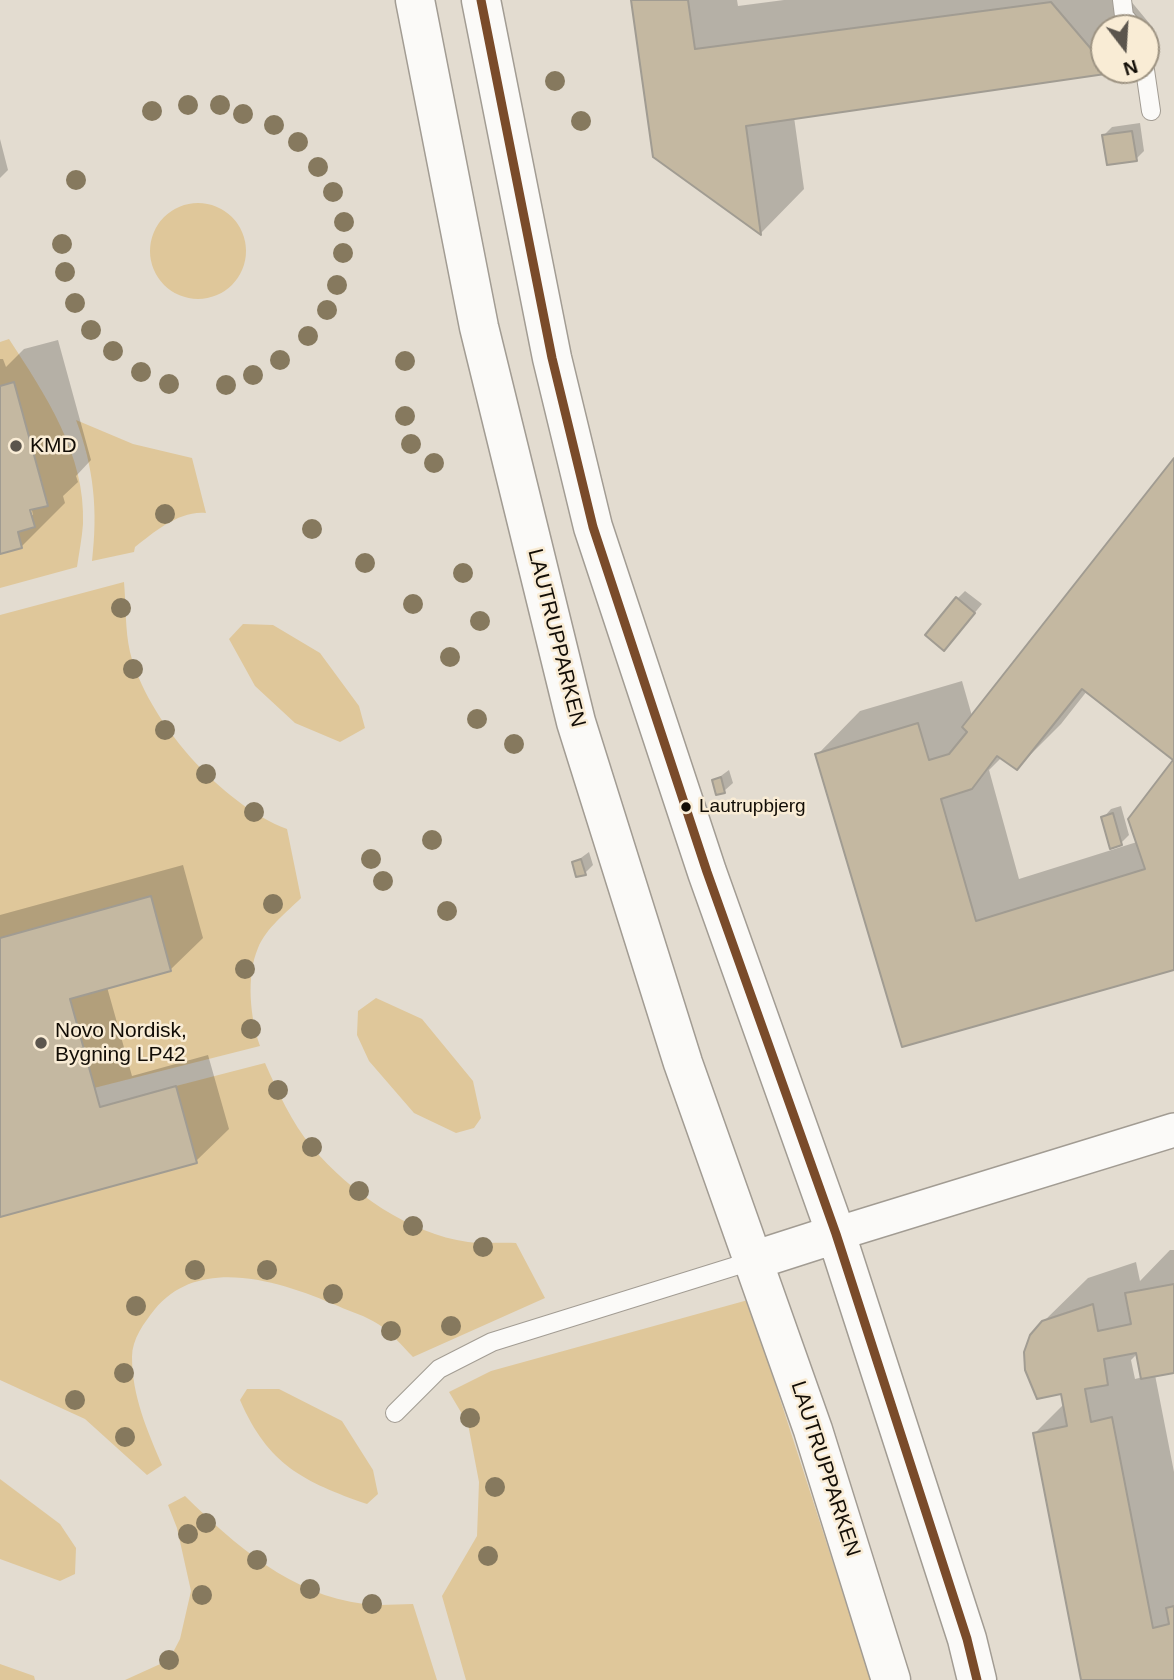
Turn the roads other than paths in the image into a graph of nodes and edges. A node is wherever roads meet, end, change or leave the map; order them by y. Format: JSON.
{"nodes":[{"id":1,"x":415,"y":0,"type":"edge"},
{"id":2,"x":481,"y":0,"type":"edge"},
{"id":3,"x":1147,"y":84,"type":"edge"},
{"id":4,"x":1151,"y":111,"type":"dead end"},
{"id":5,"x":1174,"y":1130,"type":"edge"},
{"id":6,"x":836,"y":1234,"type":"junction"},
{"id":7,"x":755,"y":1260,"type":"junction"},
{"id":8,"x":395,"y":1413,"type":"dead end"},
{"id":9,"x":891,"y":1680,"type":"edge"},
{"id":10,"x":977,"y":1680,"type":"edge"}],
"edges":[{"from":1,"to":7,"type":"street","name":"LAUTRUPPARKEN"},
{"from":2,"to":6,"type":"street"},
{"from":3,"to":4,"type":"lane"},
{"from":5,"to":6,"type":"street"},
{"from":6,"to":7,"type":"street"},
{"from":6,"to":10,"type":"street"},
{"from":7,"to":8,"type":"lane"},
{"from":7,"to":9,"type":"street","name":"LAUTRUPPARKEN"}]}
